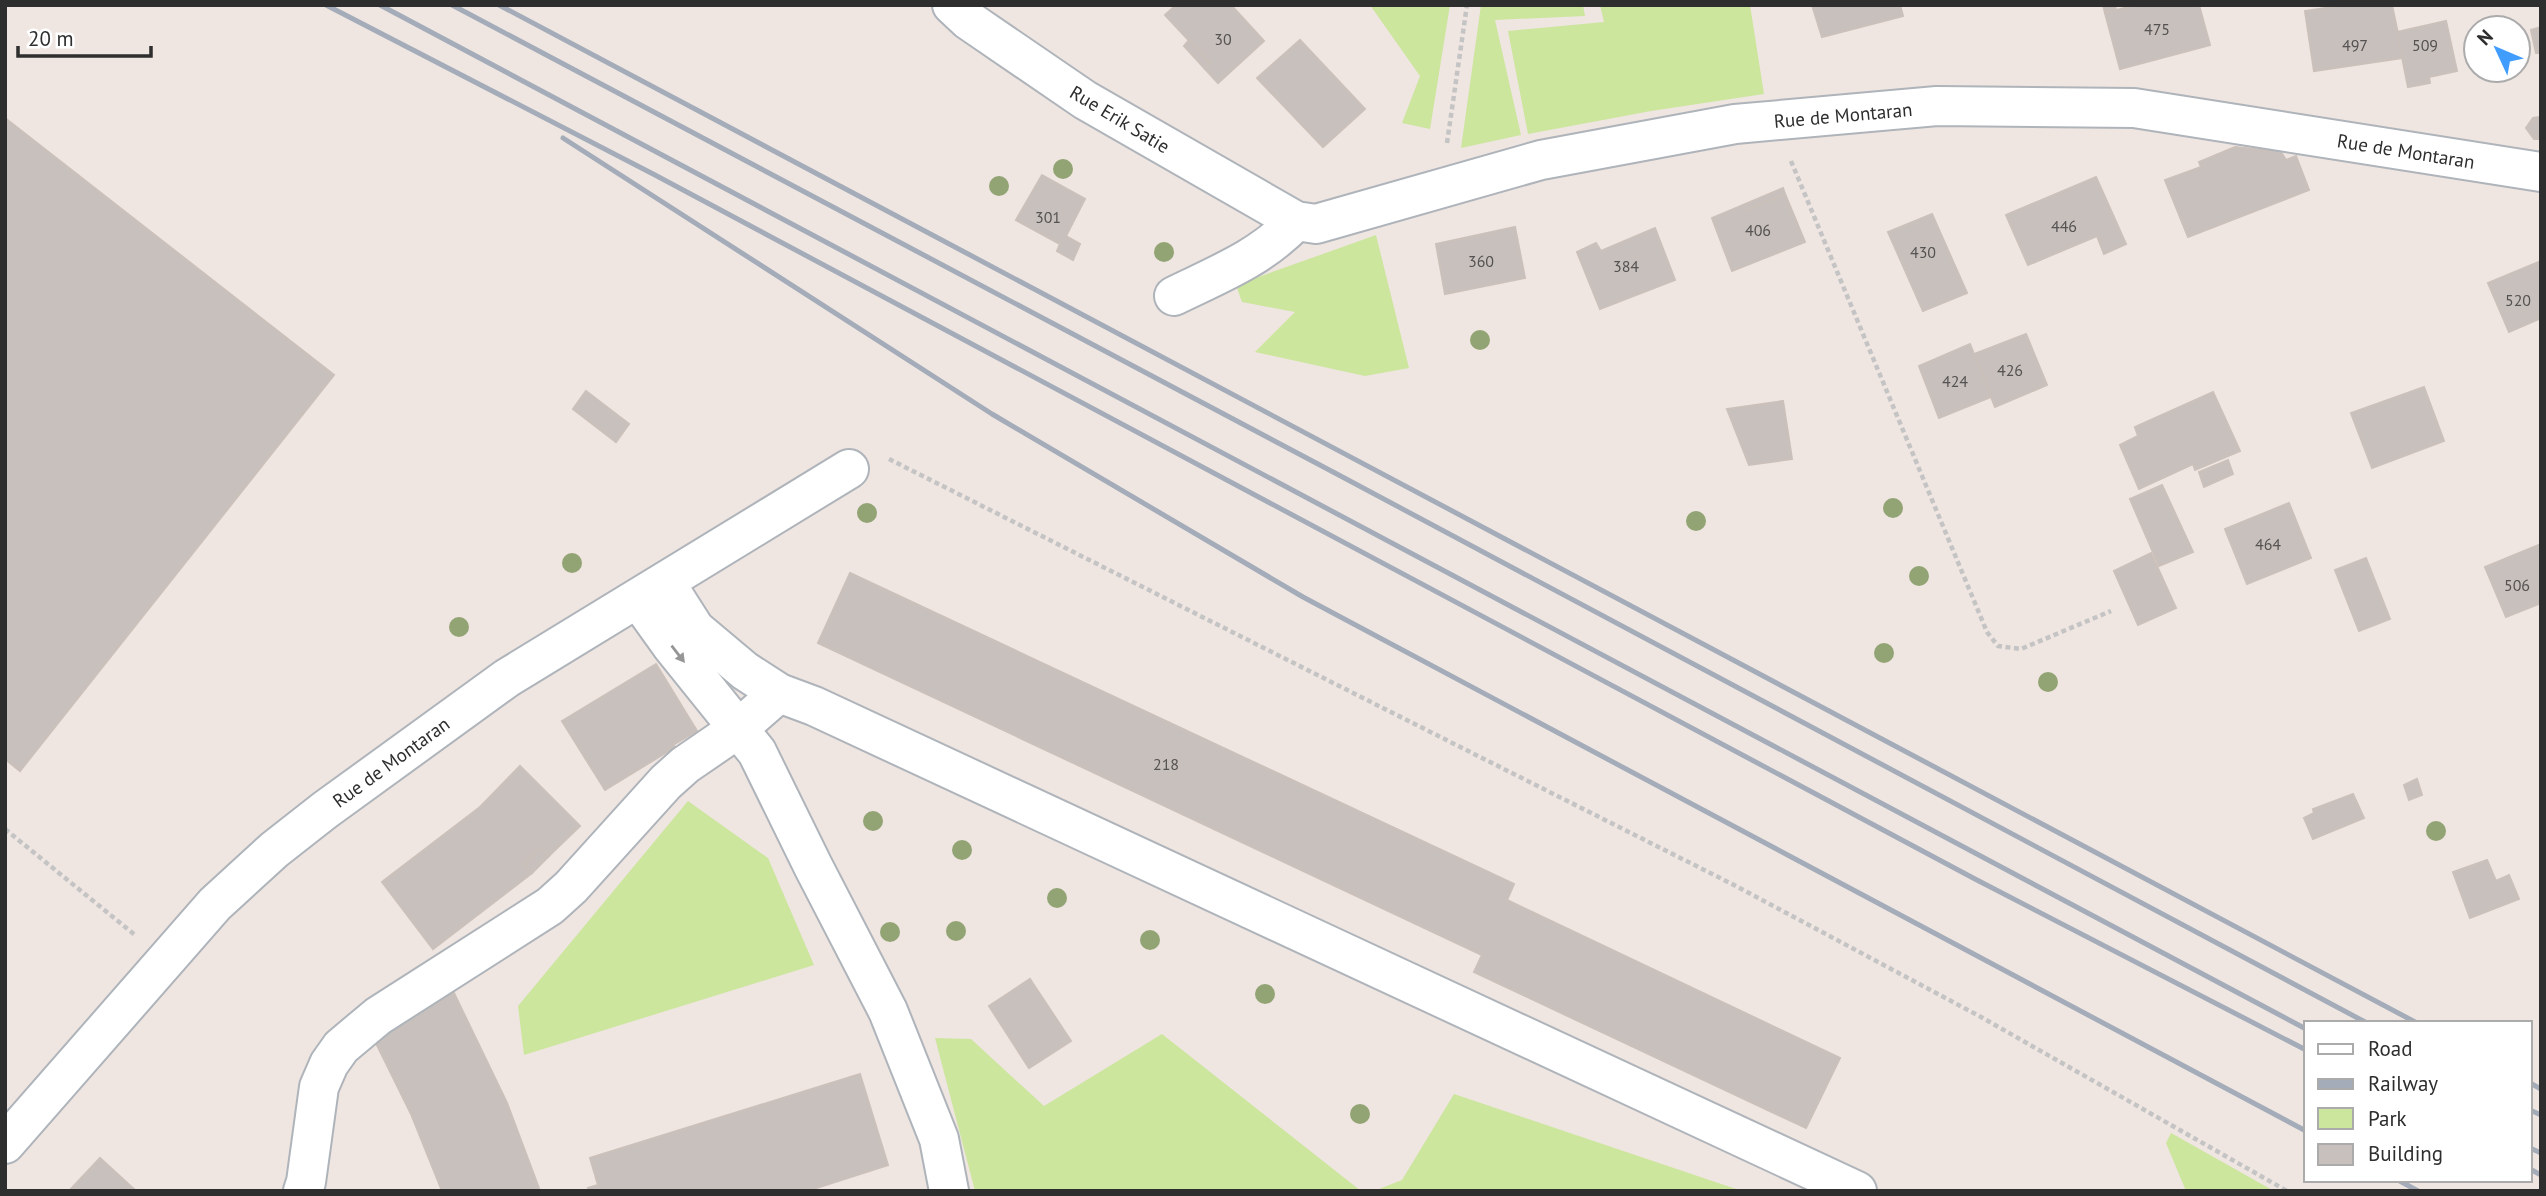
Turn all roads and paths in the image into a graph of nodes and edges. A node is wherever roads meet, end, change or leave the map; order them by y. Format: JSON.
{"nodes":[{"id":1,"x":951,"y":5,"type":"edge"},
{"id":2,"x":1467,"y":5,"type":"edge"},
{"id":3,"x":1779,"y":120,"type":"junction"},
{"id":4,"x":2541,"y":172,"type":"edge"},
{"id":5,"x":1449,"y":186,"type":"junction"},
{"id":6,"x":1296,"y":222,"type":"junction"},
{"id":7,"x":1174,"y":296,"type":"dead end"},
{"id":8,"x":864,"y":461,"type":"joint"},
{"id":9,"x":651,"y":591,"type":"junction"},
{"id":10,"x":2111,"y":611,"type":"dead end"},
{"id":11,"x":779,"y":693,"type":"junction"},
{"id":12,"x":739,"y":728,"type":"junction"},
{"id":13,"x":5,"y":829,"type":"edge"},
{"id":14,"x":166,"y":959,"type":"junction"},
{"id":15,"x":5,"y":1144,"type":"edge"},
{"id":16,"x":303,"y":1191,"type":"edge"},
{"id":17,"x":949,"y":1191,"type":"edge"},
{"id":18,"x":1857,"y":1191,"type":"edge"},
{"id":19,"x":2287,"y":1191,"type":"edge"}],
"edges":[{"from":1,"to":6,"type":"street","name":"Rue Erik Satie"},
{"from":2,"to":5,"type":"path"},
{"from":3,"to":4,"type":"street","name":"Rue de Montaran"},
{"from":3,"to":5,"type":"street","name":"Rue de Montaran"},
{"from":3,"to":10,"type":"path"},
{"from":5,"to":6,"type":"street","name":"Rue de Montaran"},
{"from":6,"to":7,"type":"street"},
{"from":8,"to":9,"type":"street","name":"Rue de Montaran"},
{"from":8,"to":19,"type":"path"},
{"from":9,"to":11,"type":"street"},
{"from":9,"to":12,"type":"street","one_way":true},
{"from":9,"to":14,"type":"street","name":"Rue de Montaran"},
{"from":11,"to":12,"type":"street"},
{"from":11,"to":18,"type":"street"},
{"from":12,"to":16,"type":"street"},
{"from":12,"to":17,"type":"street"},
{"from":13,"to":14,"type":"path"},
{"from":14,"to":15,"type":"street","name":"Rue de Montaran"}]}
